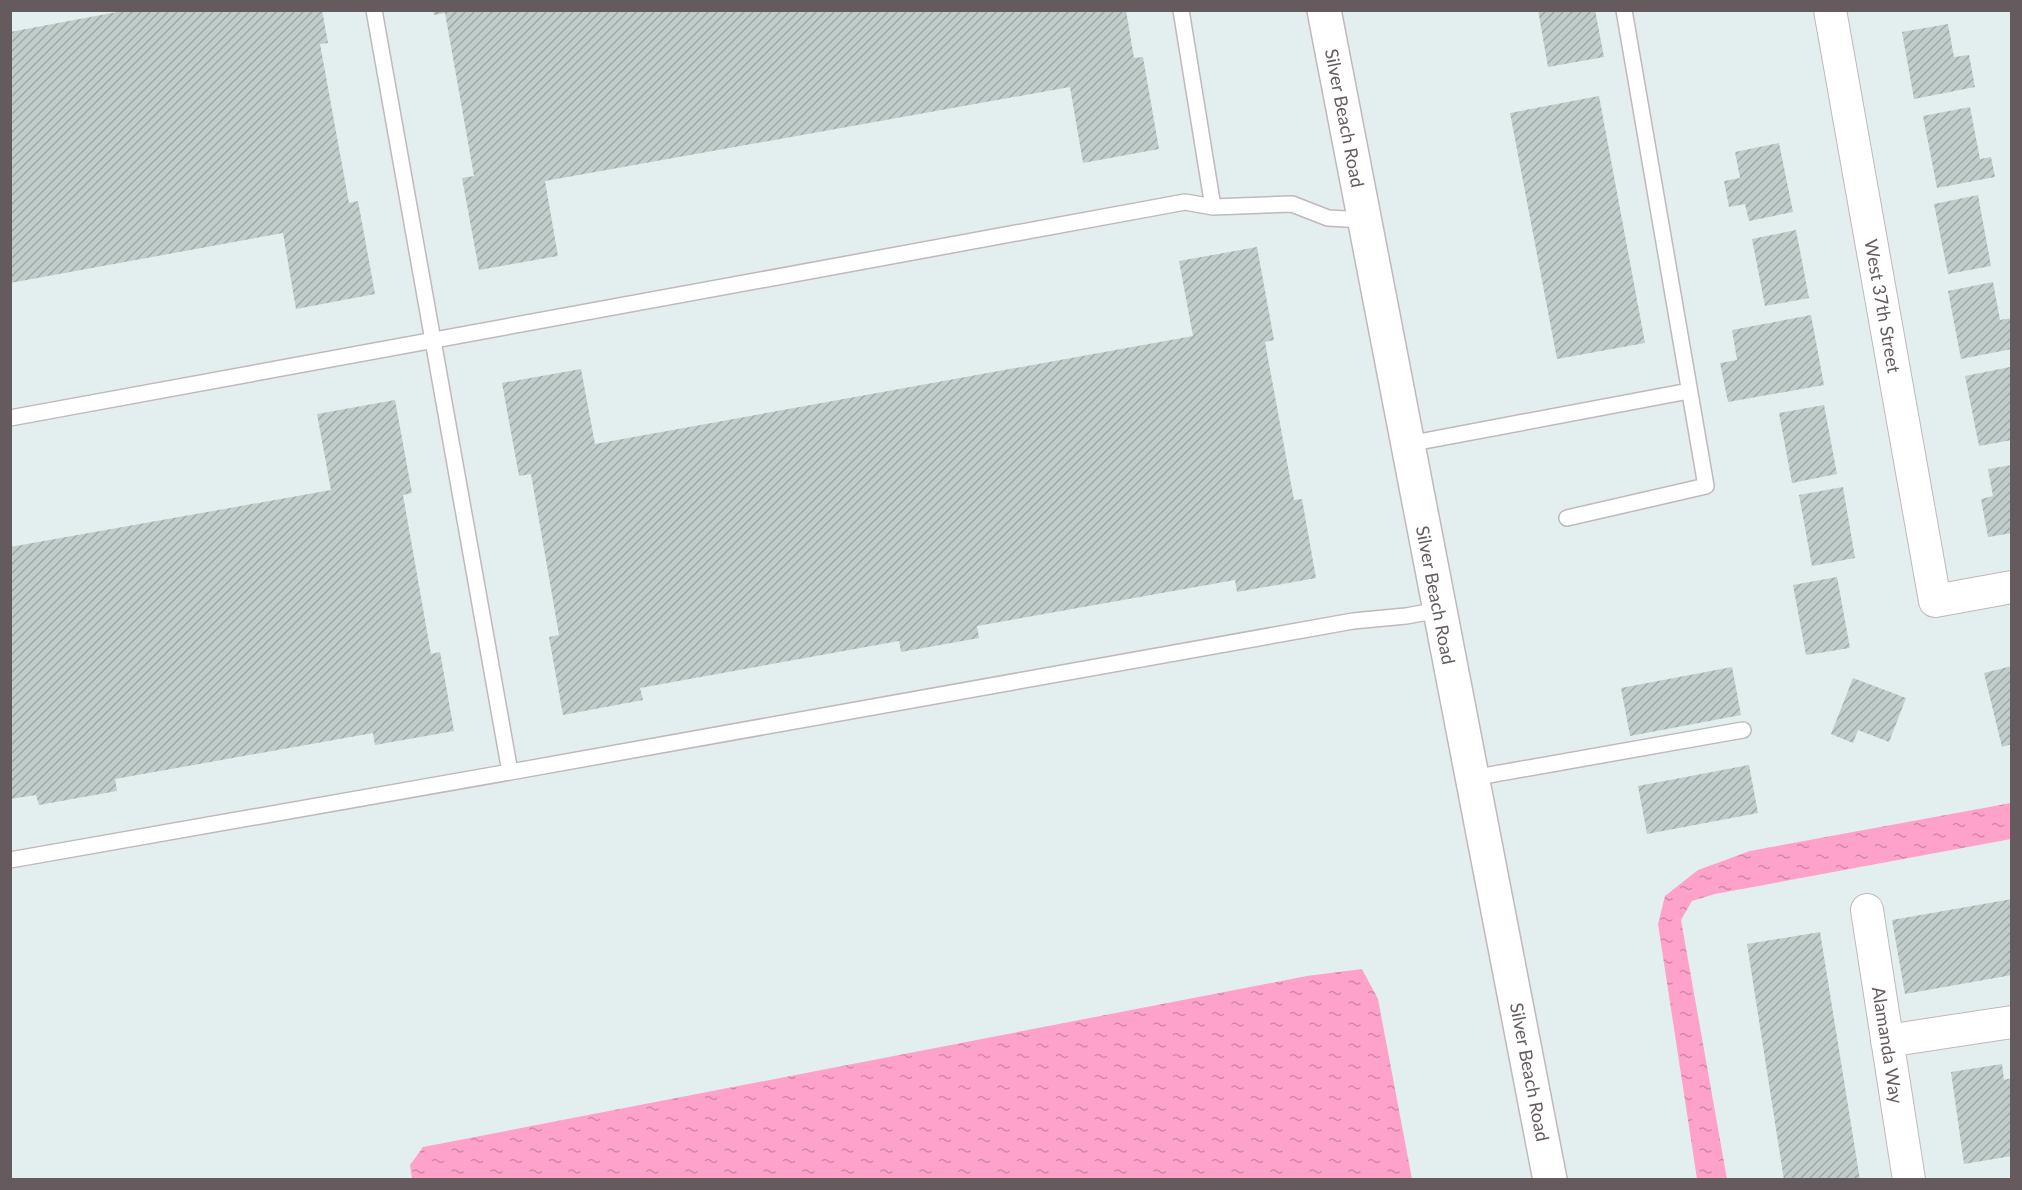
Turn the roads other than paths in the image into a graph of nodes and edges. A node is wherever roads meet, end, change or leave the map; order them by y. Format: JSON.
{"nodes":[{"id":1,"x":374,"y":10,"type":"edge"},
{"id":2,"x":1181,"y":10,"type":"edge"},
{"id":3,"x":1324,"y":10,"type":"edge"},
{"id":4,"x":1624,"y":10,"type":"edge"},
{"id":5,"x":1830,"y":10,"type":"edge"},
{"id":6,"x":1214,"y":207,"type":"junction"},
{"id":7,"x":1364,"y":220,"type":"junction"},
{"id":8,"x":432,"y":341,"type":"junction"},
{"id":9,"x":1689,"y":391,"type":"junction"},
{"id":10,"x":10,"y":418,"type":"edge"},
{"id":11,"x":1408,"y":444,"type":"junction"},
{"id":12,"x":1567,"y":518,"type":"dead end"},
{"id":13,"x":2012,"y":587,"type":"edge"},
{"id":14,"x":1439,"y":610,"type":"junction"},
{"id":15,"x":1743,"y":730,"type":"dead end"},
{"id":16,"x":510,"y":772,"type":"junction"},
{"id":17,"x":1472,"y":778,"type":"junction"},
{"id":18,"x":10,"y":860,"type":"edge"},
{"id":19,"x":1867,"y":910,"type":"dead end"},
{"id":20,"x":2012,"y":1022,"type":"edge"},
{"id":21,"x":1887,"y":1041,"type":"junction"},
{"id":22,"x":1550,"y":1179,"type":"edge"},
{"id":23,"x":1909,"y":1179,"type":"edge"}],
"edges":[{"from":1,"to":8,"type":"lane"},
{"from":2,"to":6,"type":"lane"},
{"from":3,"to":7,"type":"street","name":"Silver Beach Road"},
{"from":4,"to":9,"type":"lane"},
{"from":5,"to":13,"type":"street","name":"West 37th Street"},
{"from":6,"to":7,"type":"lane"},
{"from":6,"to":8,"type":"lane"},
{"from":7,"to":11,"type":"street","name":"Silver Beach Road"},
{"from":8,"to":10,"type":"lane"},
{"from":8,"to":16,"type":"lane"},
{"from":9,"to":11,"type":"lane"},
{"from":9,"to":12,"type":"lane"},
{"from":11,"to":14,"type":"street","name":"Silver Beach Road"},
{"from":14,"to":16,"type":"lane"},
{"from":14,"to":17,"type":"street","name":"Silver Beach Road"},
{"from":15,"to":17,"type":"lane"},
{"from":16,"to":18,"type":"lane"},
{"from":17,"to":22,"type":"street","name":"Silver Beach Road"},
{"from":19,"to":21,"type":"street","name":"Alamanda Way"},
{"from":20,"to":21,"type":"street"},
{"from":21,"to":23,"type":"street","name":"Alamanda Way"}]}
